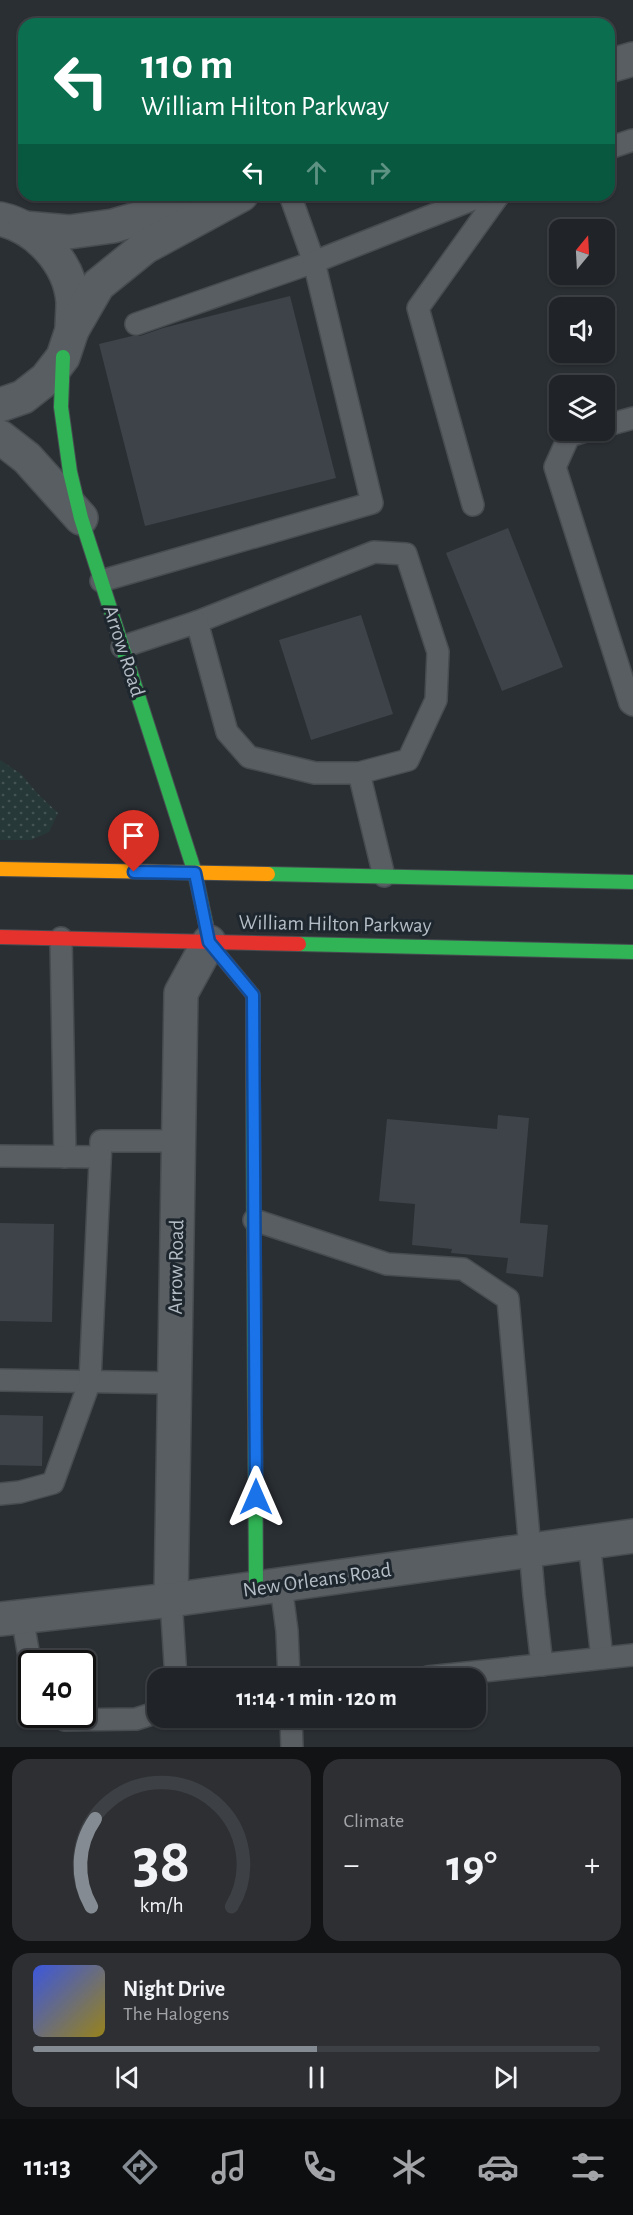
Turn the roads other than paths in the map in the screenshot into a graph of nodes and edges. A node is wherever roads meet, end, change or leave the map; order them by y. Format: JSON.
{"nodes":[{"id":1,"x":633,"y":59,"type":"edge"},
{"id":2,"x":615,"y":64,"type":"edge"},
{"id":3,"x":633,"y":140,"type":"edge"},
{"id":4,"x":615,"y":146,"type":"edge"},
{"id":5,"x":198,"y":201,"type":"edge"},
{"id":6,"x":230,"y":201,"type":"edge"},
{"id":7,"x":292,"y":201,"type":"edge"},
{"id":8,"x":469,"y":201,"type":"edge"},
{"id":9,"x":495,"y":201,"type":"edge"},
{"id":10,"x":8,"y":218,"type":"edge"},
{"id":11,"x":314,"y":262,"type":"junction"},
{"id":12,"x":136,"y":324,"type":"dead end"},
{"id":13,"x":67,"y":343,"type":"junction"},
{"id":14,"x":0,"y":405,"type":"edge"},
{"id":15,"x":633,"y":418,"type":"edge"},
{"id":16,"x":615,"y":423,"type":"edge"},
{"id":17,"x":0,"y":437,"type":"edge"},
{"id":18,"x":567,"y":441,"type":"edge"},
{"id":19,"x":473,"y":505,"type":"dead end"},
{"id":20,"x":81,"y":518,"type":"junction"},
{"id":21,"x":101,"y":581,"type":"junction"},
{"id":22,"x":196,"y":622,"type":"junction"},
{"id":23,"x":122,"y":647,"type":"junction"},
{"id":24,"x":633,"y":705,"type":"edge"},
{"id":25,"x":359,"y":773,"type":"junction"},
{"id":26,"x":0,"y":869,"type":"edge"},
{"id":27,"x":195,"y":873,"type":"junction"},
{"id":28,"x":384,"y":876,"type":"junction"},
{"id":29,"x":633,"y":882,"type":"edge"},
{"id":30,"x":0,"y":937,"type":"edge"},
{"id":31,"x":61,"y":938,"type":"junction"},
{"id":32,"x":209,"y":942,"type":"junction"},
{"id":33,"x":633,"y":952,"type":"edge"},
{"id":34,"x":179,"y":1141,"type":"junction"},
{"id":35,"x":0,"y":1156,"type":"edge"},
{"id":36,"x":65,"y":1157,"type":"junction"},
{"id":37,"x":100,"y":1157,"type":"junction"},
{"id":38,"x":254,"y":1221,"type":"junction"},
{"id":39,"x":0,"y":1380,"type":"edge"},
{"id":40,"x":90,"y":1381,"type":"junction"},
{"id":41,"x":174,"y":1383,"type":"junction"},
{"id":42,"x":0,"y":1494,"type":"edge"},
{"id":43,"x":633,"y":1536,"type":"edge"},
{"id":44,"x":589,"y":1542,"type":"junction"},
{"id":45,"x":531,"y":1549,"type":"junction"},
{"id":46,"x":268,"y":1587,"type":"junction"},
{"id":47,"x":171,"y":1600,"type":"junction"},
{"id":48,"x":11,"y":1617,"type":"edge"},
{"id":49,"x":23,"y":1650,"type":"edge"},
{"id":50,"x":633,"y":1655,"type":"edge"},
{"id":51,"x":603,"y":1658,"type":"junction"},
{"id":52,"x":633,"y":1660,"type":"edge"},
{"id":53,"x":542,"y":1665,"type":"junction"},
{"id":54,"x":175,"y":1668,"type":"edge"},
{"id":55,"x":289,"y":1668,"type":"edge"},
{"id":56,"x":486,"y":1671,"type":"edge"},
{"id":57,"x":147,"y":1716,"type":"edge"},
{"id":58,"x":96,"y":1719,"type":"edge"},
{"id":59,"x":291,"y":1728,"type":"edge"},
{"id":60,"x":292,"y":1747,"type":"edge"}],
"edges":[{"from":1,"to":2,"type":"street"},
{"from":3,"to":4,"type":"lane"},
{"from":5,"to":10,"type":"street"},
{"from":6,"to":13,"type":"street"},
{"from":7,"to":11,"type":"lane"},
{"from":8,"to":11,"type":"lane"},
{"from":9,"to":19,"type":"lane"},
{"from":10,"to":13,"type":"street"},
{"from":11,"to":12,"type":"lane"},
{"from":11,"to":21,"type":"lane"},
{"from":13,"to":14,"type":"street"},
{"from":13,"to":20,"type":"main road","name":"Arrow Road"},
{"from":15,"to":16,"type":"lane"},
{"from":17,"to":20,"type":"street"},
{"from":18,"to":24,"type":"lane"},
{"from":20,"to":21,"type":"main road","name":"Arrow Road"},
{"from":21,"to":23,"type":"main road","name":"Arrow Road"},
{"from":22,"to":23,"type":"lane"},
{"from":22,"to":25,"type":"lane"},
{"from":22,"to":25,"type":"lane"},
{"from":23,"to":27,"type":"main road","name":"Arrow Road"},
{"from":25,"to":28,"type":"lane"},
{"from":26,"to":27,"type":"main road"},
{"from":27,"to":28,"type":"main road"},
{"from":27,"to":32,"type":"main road","name":"Arrow Road"},
{"from":28,"to":29,"type":"main road"},
{"from":30,"to":31,"type":"main road","name":"William Hilton Parkway"},
{"from":31,"to":32,"type":"main road","name":"William Hilton Parkway"},
{"from":31,"to":36,"type":"lane"},
{"from":32,"to":33,"type":"main road","name":"William Hilton Parkway"},
{"from":32,"to":34,"type":"street","name":"Arrow Road"},
{"from":32,"to":38,"type":"main road","name":"Arrow Road"},
{"from":34,"to":37,"type":"lane"},
{"from":34,"to":41,"type":"street","name":"Arrow Road"},
{"from":35,"to":36,"type":"lane"},
{"from":36,"to":37,"type":"lane"},
{"from":37,"to":40,"type":"lane"},
{"from":38,"to":45,"type":"lane"},
{"from":38,"to":46,"type":"main road","name":"Arrow Road"},
{"from":39,"to":40,"type":"lane"},
{"from":40,"to":41,"type":"lane"},
{"from":40,"to":42,"type":"lane"},
{"from":41,"to":47,"type":"street","name":"Arrow Road"},
{"from":43,"to":44,"type":"street","name":"New Orleans Road"},
{"from":44,"to":45,"type":"street","name":"New Orleans Road"},
{"from":44,"to":51,"type":"lane"},
{"from":45,"to":46,"type":"street","name":"New Orleans Road"},
{"from":45,"to":53,"type":"lane"},
{"from":46,"to":47,"type":"street","name":"New Orleans Road"},
{"from":46,"to":55,"type":"lane"},
{"from":47,"to":48,"type":"street","name":"New Orleans Road"},
{"from":47,"to":54,"type":"lane"},
{"from":48,"to":49,"type":"lane"},
{"from":50,"to":51,"type":"lane"},
{"from":50,"to":52,"type":"lane"},
{"from":51,"to":53,"type":"lane"},
{"from":53,"to":56,"type":"lane"},
{"from":57,"to":58,"type":"lane"},
{"from":59,"to":60,"type":"lane"}]}
